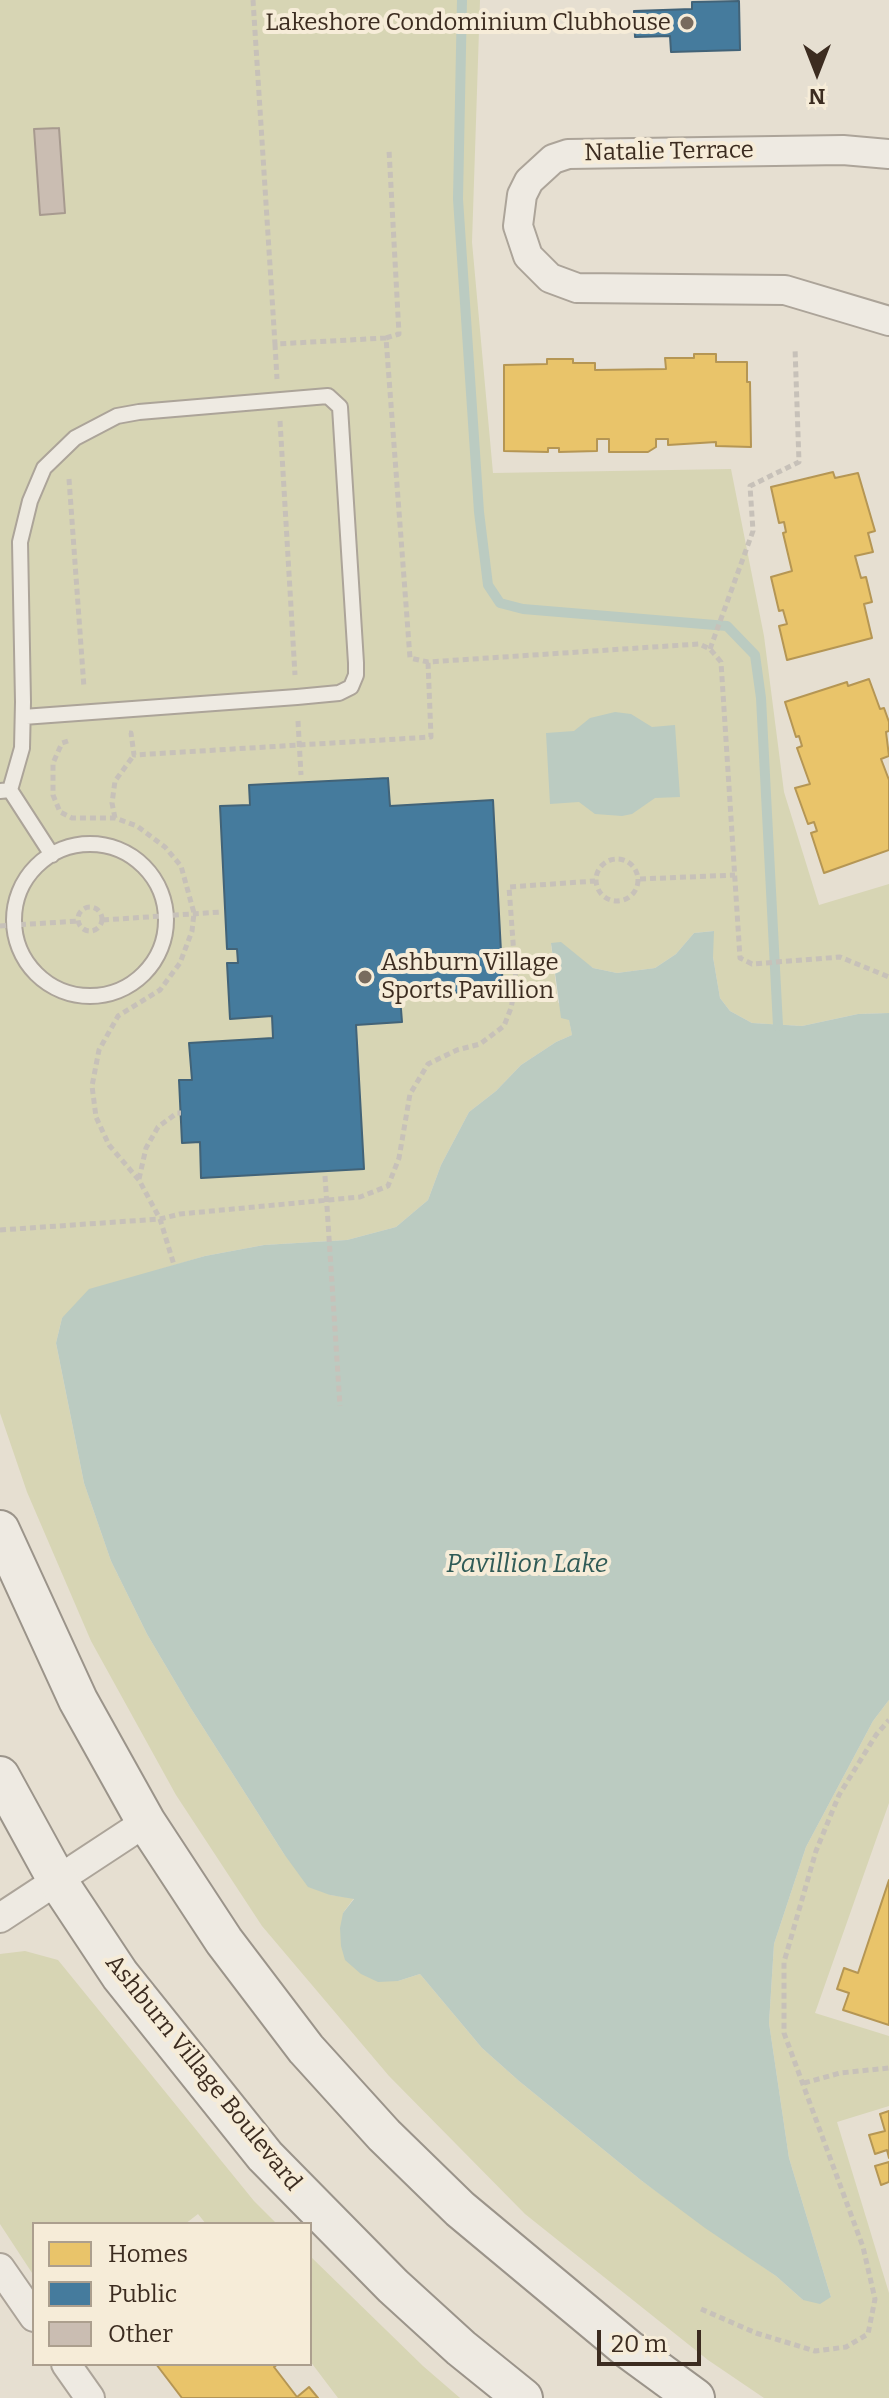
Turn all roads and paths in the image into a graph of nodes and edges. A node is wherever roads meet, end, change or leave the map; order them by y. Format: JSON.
{"nodes":[{"id":1,"x":253,"y":0,"type":"edge"},
{"id":2,"x":389,"y":150,"type":"dead end"},
{"id":3,"x":889,"y":154,"type":"edge"},
{"id":4,"x":889,"y":321,"type":"edge"},
{"id":5,"x":386,"y":338,"type":"junction"},
{"id":6,"x":275,"y":344,"type":"junction"},
{"id":7,"x":795,"y":348,"type":"dead end"},
{"id":8,"x":278,"y":401,"type":"junction"},
{"id":9,"x":67,"y":446,"type":"junction"},
{"id":10,"x":710,"y":649,"type":"junction"},
{"id":11,"x":428,"y":662,"type":"junction"},
{"id":12,"x":297,"y":697,"type":"junction"},
{"id":13,"x":107,"y":711,"type":"junction"},
{"id":14,"x":23,"y":717,"type":"junction"},
{"id":15,"x":131,"y":733,"type":"junction"},
{"id":16,"x":115,"y":734,"type":"dead end"},
{"id":17,"x":73,"y":739,"type":"dead end"},
{"id":18,"x":300,"y":745,"type":"junction"},
{"id":19,"x":134,"y":755,"type":"junction"},
{"id":20,"x":301,"y":775,"type":"dead end"},
{"id":21,"x":5,"y":791,"type":"edge"},
{"id":22,"x":115,"y":818,"type":"junction"},
{"id":23,"x":52,"y":855,"type":"junction"},
{"id":24,"x":735,"y":875,"type":"junction"},
{"id":25,"x":640,"y":879,"type":"junction"},
{"id":26,"x":595,"y":881,"type":"junction"},
{"id":27,"x":221,"y":912,"type":"dead end"},
{"id":28,"x":194,"y":913,"type":"junction"},
{"id":29,"x":167,"y":915,"type":"junction"},
{"id":30,"x":103,"y":920,"type":"junction"},
{"id":31,"x":78,"y":921,"type":"junction"},
{"id":32,"x":7,"y":926,"type":"edge"},
{"id":33,"x":889,"y":977,"type":"edge"},
{"id":34,"x":181,"y":1113,"type":"dead end"},
{"id":35,"x":325,"y":1176,"type":"dead end"},
{"id":36,"x":139,"y":1180,"type":"junction"},
{"id":37,"x":327,"y":1201,"type":"junction"},
{"id":38,"x":160,"y":1219,"type":"junction"},
{"id":39,"x":0,"y":1230,"type":"edge"},
{"id":40,"x":174,"y":1265,"type":"dead end"},
{"id":41,"x":340,"y":1406,"type":"dead end"},
{"id":42,"x":0,"y":1530,"type":"edge"},
{"id":43,"x":889,"y":1720,"type":"edge"},
{"id":44,"x":0,"y":1776,"type":"edge"},
{"id":45,"x":146,"y":1822,"type":"junction"},
{"id":46,"x":57,"y":1880,"type":"junction"},
{"id":47,"x":0,"y":1918,"type":"edge"},
{"id":48,"x":889,"y":2068,"type":"edge"},
{"id":49,"x":804,"y":2083,"type":"junction"},
{"id":50,"x":0,"y":2268,"type":"edge"},
{"id":51,"x":701,"y":2309,"type":"dead end"},
{"id":52,"x":32,"y":2314,"type":"edge"},
{"id":53,"x":67,"y":2366,"type":"edge"},
{"id":54,"x":90,"y":2398,"type":"edge"},
{"id":55,"x":523,"y":2398,"type":"edge"},
{"id":56,"x":695,"y":2398,"type":"edge"}],
"edges":[{"from":1,"to":6,"type":"path"},
{"from":2,"to":5,"type":"path"},
{"from":3,"to":4,"type":"street","name":"Natalie Terrace"},
{"from":5,"to":6,"type":"path"},
{"from":5,"to":11,"type":"path"},
{"from":6,"to":8,"type":"path"},
{"from":7,"to":10,"type":"path"},
{"from":8,"to":9,"type":"lane"},
{"from":8,"to":12,"type":"path"},
{"from":8,"to":12,"type":"lane"},
{"from":9,"to":13,"type":"path"},
{"from":9,"to":14,"type":"lane"},
{"from":10,"to":11,"type":"path"},
{"from":10,"to":24,"type":"path"},
{"from":11,"to":18,"type":"path"},
{"from":12,"to":13,"type":"lane"},
{"from":12,"to":18,"type":"path"},
{"from":13,"to":14,"type":"lane"},
{"from":13,"to":15,"type":"path"},
{"from":14,"to":21,"type":"lane"},
{"from":15,"to":16,"type":"path"},
{"from":15,"to":19,"type":"path"},
{"from":17,"to":22,"type":"path"},
{"from":18,"to":19,"type":"path"},
{"from":18,"to":20,"type":"path"},
{"from":19,"to":22,"type":"path"},
{"from":21,"to":23,"type":"lane"},
{"from":22,"to":28,"type":"path"},
{"from":23,"to":29,"type":"lane"},
{"from":23,"to":32,"type":"lane"},
{"from":24,"to":25,"type":"path"},
{"from":24,"to":33,"type":"path"},
{"from":25,"to":26,"type":"path"},
{"from":25,"to":26,"type":"path"},
{"from":26,"to":37,"type":"path"},
{"from":27,"to":28,"type":"path"},
{"from":28,"to":29,"type":"path"},
{"from":28,"to":36,"type":"path"},
{"from":29,"to":30,"type":"path"},
{"from":29,"to":32,"type":"lane"},
{"from":30,"to":31,"type":"path"},
{"from":30,"to":31,"type":"path"},
{"from":31,"to":32,"type":"path"},
{"from":34,"to":36,"type":"path"},
{"from":35,"to":37,"type":"path"},
{"from":36,"to":38,"type":"path"},
{"from":37,"to":38,"type":"path"},
{"from":37,"to":41,"type":"path"},
{"from":38,"to":39,"type":"path"},
{"from":38,"to":40,"type":"path"},
{"from":42,"to":45,"type":"main road"},
{"from":43,"to":49,"type":"path"},
{"from":44,"to":46,"type":"main road","name":"Ashburn Village Boulevard"},
{"from":45,"to":46,"type":"street"},
{"from":45,"to":56,"type":"main road"},
{"from":46,"to":47,"type":"street"},
{"from":46,"to":55,"type":"main road","name":"Ashburn Village Boulevard"},
{"from":48,"to":49,"type":"path"},
{"from":49,"to":51,"type":"path"},
{"from":50,"to":52,"type":"street"},
{"from":53,"to":54,"type":"street"}]}
